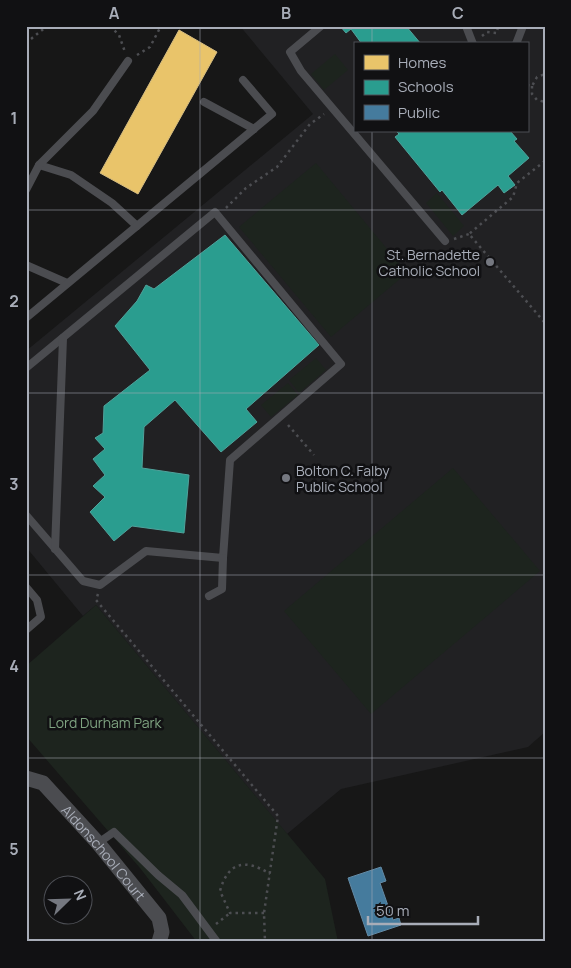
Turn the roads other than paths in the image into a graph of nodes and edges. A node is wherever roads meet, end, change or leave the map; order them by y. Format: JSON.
{"nodes":[{"id":1,"x":321,"y":26,"type":"edge"},
{"id":2,"x":466,"y":26,"type":"edge"},
{"id":3,"x":523,"y":26,"type":"edge"},
{"id":4,"x":473,"y":42,"type":"edge"},
{"id":5,"x":517,"y":42,"type":"edge"},
{"id":6,"x":128,"y":61,"type":"road end"},
{"id":7,"x":243,"y":80,"type":"dead end"},
{"id":8,"x":204,"y":102,"type":"dead end"},
{"id":9,"x":254,"y":129,"type":"junction"},
{"id":10,"x":39,"y":165,"type":"junction"},
{"id":11,"x":26,"y":190,"type":"edge"},
{"id":12,"x":137,"y":226,"type":"junction"},
{"id":13,"x":445,"y":241,"type":"road end"},
{"id":14,"x":26,"y":265,"type":"edge"},
{"id":15,"x":68,"y":283,"type":"junction"},
{"id":16,"x":28,"y":315,"type":"edge"},
{"id":17,"x":63,"y":338,"type":"junction"},
{"id":18,"x":26,"y":368,"type":"edge"},
{"id":19,"x":26,"y":515,"type":"edge"},
{"id":20,"x":56,"y":549,"type":"junction"},
{"id":21,"x":223,"y":558,"type":"junction"},
{"id":22,"x":26,"y":587,"type":"edge"},
{"id":23,"x":209,"y":596,"type":"dead end"},
{"id":24,"x":26,"y":630,"type":"edge"},
{"id":25,"x":26,"y":778,"type":"edge"},
{"id":26,"x":98,"y":843,"type":"junction"},
{"id":27,"x":160,"y":942,"type":"edge"},
{"id":28,"x":218,"y":942,"type":"edge"}],
"edges":[{"from":1,"to":13,"type":"lane"},
{"from":2,"to":4,"type":"lane"},
{"from":3,"to":5,"type":"lane"},
{"from":6,"to":10,"type":"lane"},
{"from":7,"to":9,"type":"lane"},
{"from":8,"to":9,"type":"lane"},
{"from":9,"to":12,"type":"lane"},
{"from":10,"to":11,"type":"lane"},
{"from":10,"to":12,"type":"lane"},
{"from":12,"to":15,"type":"lane"},
{"from":14,"to":15,"type":"lane"},
{"from":15,"to":16,"type":"lane"},
{"from":17,"to":18,"type":"lane"},
{"from":17,"to":20,"type":"lane"},
{"from":17,"to":21,"type":"lane"},
{"from":19,"to":20,"type":"lane"},
{"from":20,"to":21,"type":"lane"},
{"from":21,"to":23,"type":"lane"},
{"from":22,"to":24,"type":"lane"},
{"from":25,"to":26,"type":"street","name":"Aldonschool Court"},
{"from":26,"to":27,"type":"street","name":"Aldonschool Court"},
{"from":26,"to":28,"type":"lane"}]}
